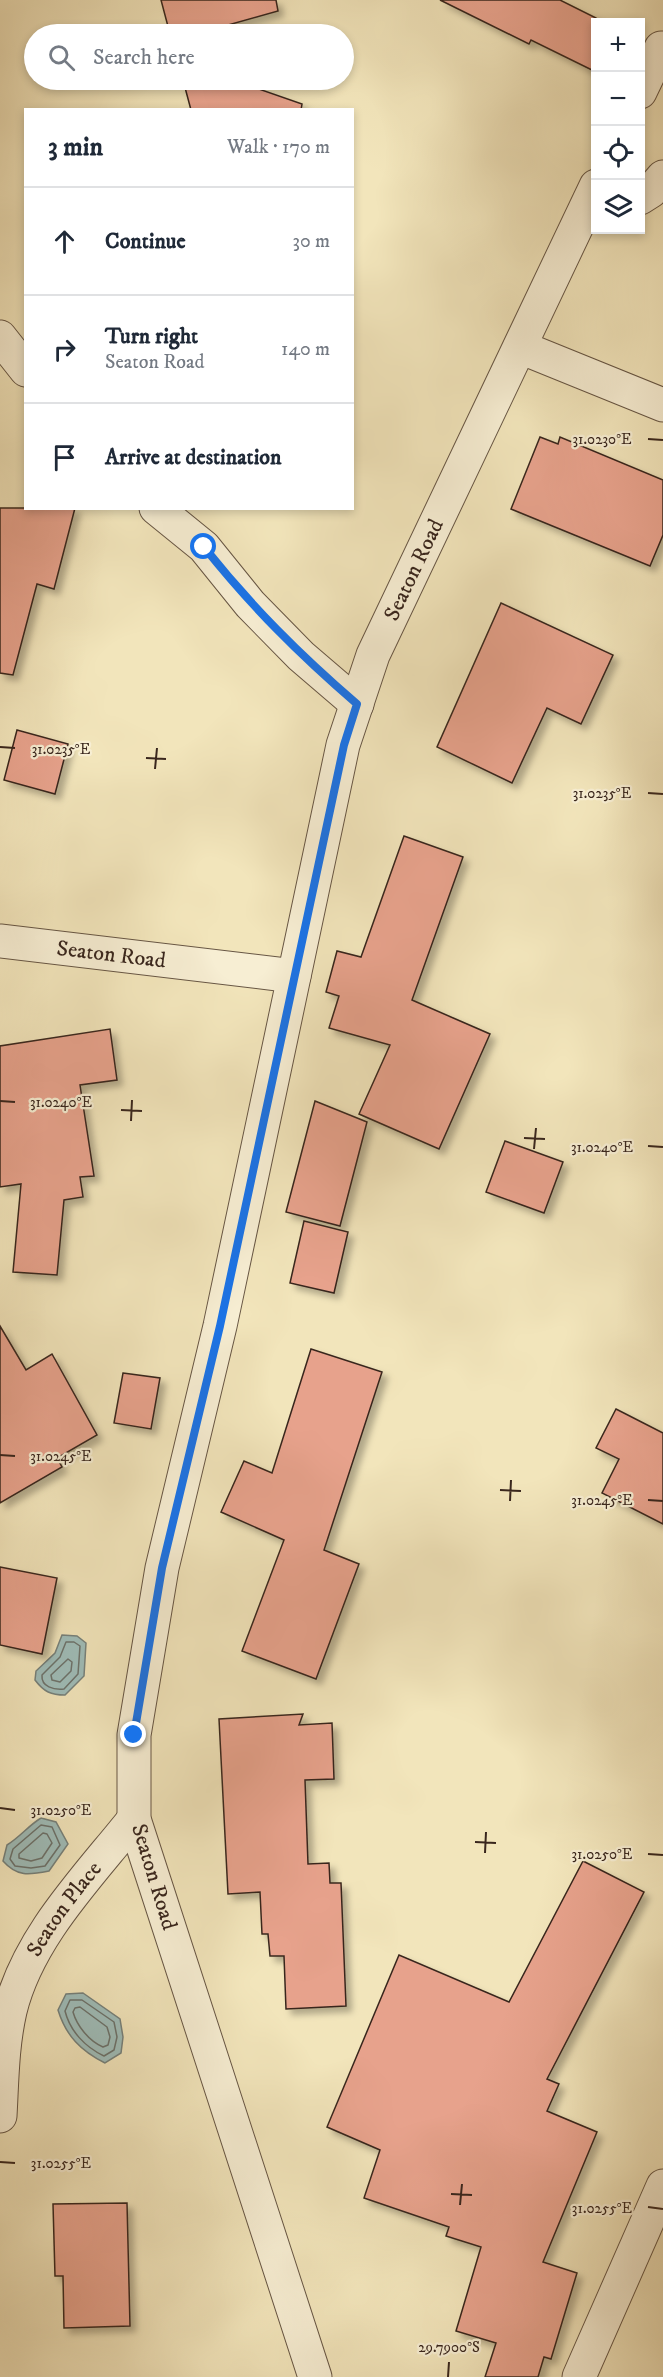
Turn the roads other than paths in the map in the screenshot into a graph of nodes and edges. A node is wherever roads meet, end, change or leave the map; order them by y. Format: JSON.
{"nodes":[{"id":1,"x":662,"y":48,"type":"dead end"},
{"id":2,"x":645,"y":82,"type":"edge"},
{"id":3,"x":663,"y":177,"type":"edge"},
{"id":4,"x":645,"y":195,"type":"edge"},
{"id":5,"x":591,"y":197,"type":"edge"},
{"id":6,"x":0,"y":337,"type":"edge"},
{"id":7,"x":520,"y":346,"type":"junction"},
{"id":8,"x":24,"y":367,"type":"edge"},
{"id":9,"x":663,"y":405,"type":"edge"},
{"id":10,"x":158,"y":510,"type":"edge"},
{"id":11,"x":357,"y":704,"type":"junction"},
{"id":12,"x":0,"y":941,"type":"edge"},
{"id":13,"x":294,"y":976,"type":"junction"},
{"id":14,"x":134,"y":1819,"type":"junction"},
{"id":15,"x":0,"y":2116,"type":"edge"},
{"id":16,"x":663,"y":2186,"type":"edge"},
{"id":17,"x":315,"y":2377,"type":"edge"},
{"id":18,"x":579,"y":2377,"type":"edge"}],
"edges":[{"from":1,"to":2,"type":"street"},
{"from":3,"to":4,"type":"street"},
{"from":5,"to":7,"type":"street","name":"Seaton Road"},
{"from":6,"to":8,"type":"street"},
{"from":7,"to":9,"type":"street"},
{"from":7,"to":11,"type":"street","name":"Seaton Road"},
{"from":10,"to":11,"type":"street"},
{"from":11,"to":13,"type":"street","name":"Seaton Road"},
{"from":12,"to":13,"type":"street","name":"Seaton Road"},
{"from":13,"to":14,"type":"street","name":"Seaton Road"},
{"from":14,"to":15,"type":"street","name":"Seaton Place"},
{"from":14,"to":17,"type":"street","name":"Seaton Road"},
{"from":16,"to":18,"type":"street"}]}
